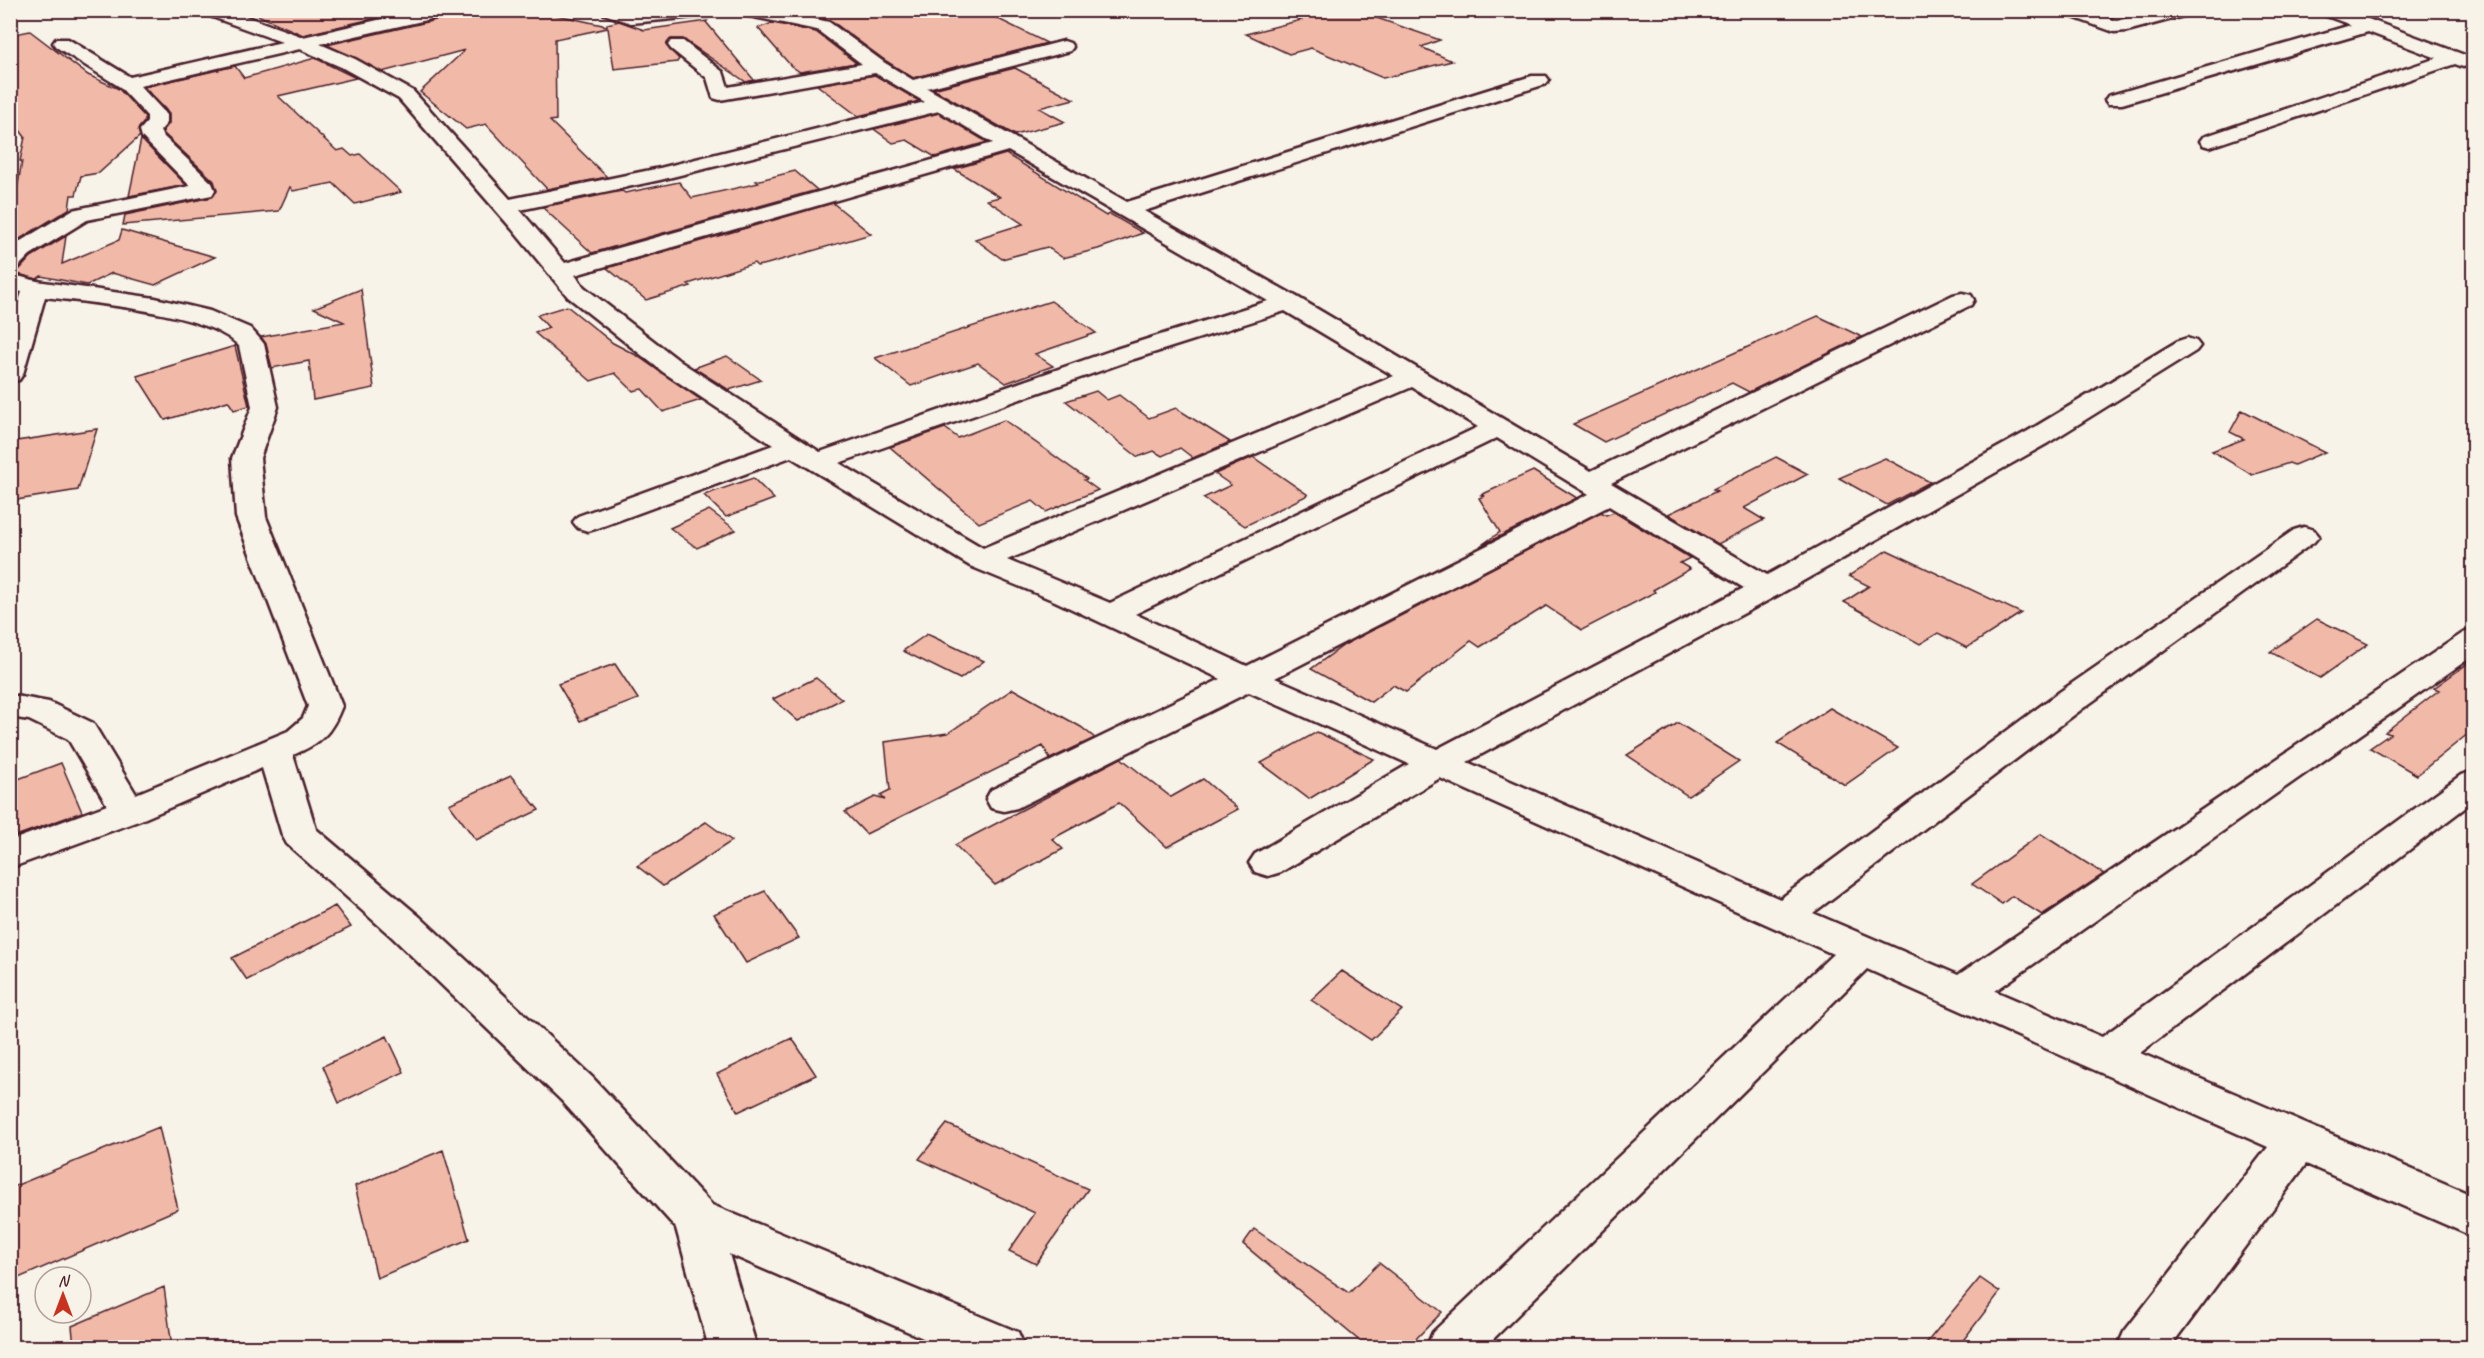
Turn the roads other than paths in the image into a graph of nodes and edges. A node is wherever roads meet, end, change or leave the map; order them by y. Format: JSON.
{"nodes":[{"id":1,"x":210,"y":10,"type":"edge"},
{"id":2,"x":447,"y":10,"type":"edge"},
{"id":3,"x":610,"y":10,"type":"edge"},
{"id":4,"x":717,"y":10,"type":"edge"},
{"id":5,"x":744,"y":10,"type":"edge"},
{"id":6,"x":2070,"y":10,"type":"edge"},
{"id":7,"x":2185,"y":10,"type":"edge"},
{"id":8,"x":2385,"y":12,"type":"edge"},
{"id":9,"x":2335,"y":13,"type":"edge"},
{"id":10,"x":2368,"y":26,"type":"junction"},
{"id":11,"x":62,"y":43,"type":"dead end"},
{"id":12,"x":302,"y":43,"type":"junction"},
{"id":13,"x":677,"y":45,"type":"dead end"},
{"id":14,"x":1064,"y":46,"type":"dead end"},
{"id":15,"x":2455,"y":58,"type":"junction"},
{"id":16,"x":2474,"y":65,"type":"edge"},
{"id":17,"x":878,"y":67,"type":"junction"},
{"id":18,"x":1539,"y":80,"type":"dead end"},
{"id":19,"x":127,"y":83,"type":"junction"},
{"id":20,"x":911,"y":86,"type":"junction"},
{"id":21,"x":2115,"y":100,"type":"dead end"},
{"id":22,"x":942,"y":104,"type":"junction"},
{"id":23,"x":2210,"y":141,"type":"dead end"},
{"id":24,"x":1011,"y":144,"type":"junction"},
{"id":25,"x":504,"y":207,"type":"junction"},
{"id":26,"x":1125,"y":210,"type":"junction"},
{"id":27,"x":10,"y":261,"type":"edge"},
{"id":28,"x":559,"y":272,"type":"junction"},
{"id":29,"x":22,"y":292,"type":"edge"},
{"id":30,"x":1962,"y":300,"type":"dead end"},
{"id":31,"x":1288,"y":302,"type":"junction"},
{"id":32,"x":2187,"y":346,"type":"dead end"},
{"id":33,"x":10,"y":374,"type":"edge"},
{"id":34,"x":1414,"y":377,"type":"junction"},
{"id":35,"x":1499,"y":428,"type":"junction"},
{"id":36,"x":805,"y":454,"type":"junction"},
{"id":37,"x":1600,"y":488,"type":"junction"},
{"id":38,"x":588,"y":522,"type":"dead end"},
{"id":39,"x":2304,"y":536,"type":"dead end"},
{"id":40,"x":981,"y":560,"type":"junction"},
{"id":41,"x":1767,"y":588,"type":"junction"},
{"id":42,"x":1109,"y":615,"type":"junction"},
{"id":43,"x":2474,"y":640,"type":"edge"},
{"id":44,"x":1248,"y":679,"type":"junction"},
{"id":45,"x":10,"y":706,"type":"edge"},
{"id":46,"x":274,"y":750,"type":"junction"},
{"id":47,"x":1438,"y":763,"type":"junction"},
{"id":48,"x":2474,"y":783,"type":"edge"},
{"id":49,"x":1004,"y":799,"type":"dead end"},
{"id":50,"x":128,"y":811,"type":"junction"},
{"id":51,"x":10,"y":855,"type":"edge"},
{"id":52,"x":1268,"y":864,"type":"dead end"},
{"id":53,"x":1783,"y":916,"type":"junction"},
{"id":54,"x":1861,"y":951,"type":"junction"},
{"id":55,"x":1961,"y":994,"type":"junction"},
{"id":56,"x":2105,"y":1057,"type":"junction"},
{"id":57,"x":2298,"y":1141,"type":"junction"},
{"id":58,"x":2474,"y":1217,"type":"edge"},
{"id":59,"x":696,"y":1219,"type":"junction"},
{"id":60,"x":733,"y":1347,"type":"edge"},
{"id":61,"x":1001,"y":1347,"type":"edge"},
{"id":62,"x":1450,"y":1347,"type":"edge"},
{"id":63,"x":2141,"y":1347,"type":"edge"}],
"edges":[{"from":1,"to":12,"type":"street"},
{"from":2,"to":12,"type":"street"},
{"from":3,"to":4,"type":"street"},
{"from":5,"to":17,"type":"street"},
{"from":6,"to":7,"type":"street"},
{"from":8,"to":9,"type":"street"},
{"from":9,"to":10,"type":"street"},
{"from":10,"to":15,"type":"street"},
{"from":10,"to":21,"type":"street"},
{"from":11,"to":19,"type":"street"},
{"from":12,"to":19,"type":"street"},
{"from":12,"to":25,"type":"street"},
{"from":13,"to":17,"type":"street"},
{"from":14,"to":20,"type":"street"},
{"from":15,"to":16,"type":"street"},
{"from":15,"to":23,"type":"street"},
{"from":17,"to":20,"type":"street"},
{"from":18,"to":26,"type":"street"},
{"from":19,"to":27,"type":"street"},
{"from":20,"to":22,"type":"street"},
{"from":22,"to":24,"type":"street"},
{"from":22,"to":25,"type":"street"},
{"from":24,"to":26,"type":"street"},
{"from":24,"to":28,"type":"street"},
{"from":25,"to":28,"type":"street"},
{"from":26,"to":31,"type":"street"},
{"from":28,"to":36,"type":"street"},
{"from":29,"to":33,"type":"street"},
{"from":29,"to":46,"type":"street"},
{"from":30,"to":37,"type":"street"},
{"from":31,"to":34,"type":"street"},
{"from":31,"to":36,"type":"street"},
{"from":32,"to":41,"type":"street"},
{"from":34,"to":35,"type":"street"},
{"from":34,"to":40,"type":"street"},
{"from":35,"to":37,"type":"street"},
{"from":35,"to":42,"type":"street"},
{"from":36,"to":38,"type":"street"},
{"from":36,"to":40,"type":"street"},
{"from":37,"to":41,"type":"street"},
{"from":37,"to":44,"type":"street"},
{"from":39,"to":53,"type":"street"},
{"from":40,"to":42,"type":"street"},
{"from":41,"to":47,"type":"street"},
{"from":42,"to":44,"type":"street"},
{"from":43,"to":55,"type":"street"},
{"from":44,"to":47,"type":"street"},
{"from":44,"to":49,"type":"street"},
{"from":45,"to":50,"type":"street"},
{"from":46,"to":50,"type":"street"},
{"from":46,"to":59,"type":"street"},
{"from":47,"to":52,"type":"street"},
{"from":47,"to":53,"type":"street"},
{"from":48,"to":56,"type":"street"},
{"from":50,"to":51,"type":"street"},
{"from":53,"to":54,"type":"street"},
{"from":54,"to":55,"type":"street"},
{"from":54,"to":62,"type":"street"},
{"from":55,"to":56,"type":"street"},
{"from":56,"to":57,"type":"street"},
{"from":57,"to":58,"type":"street"},
{"from":57,"to":63,"type":"street"},
{"from":59,"to":60,"type":"street"},
{"from":59,"to":61,"type":"street"}]}
